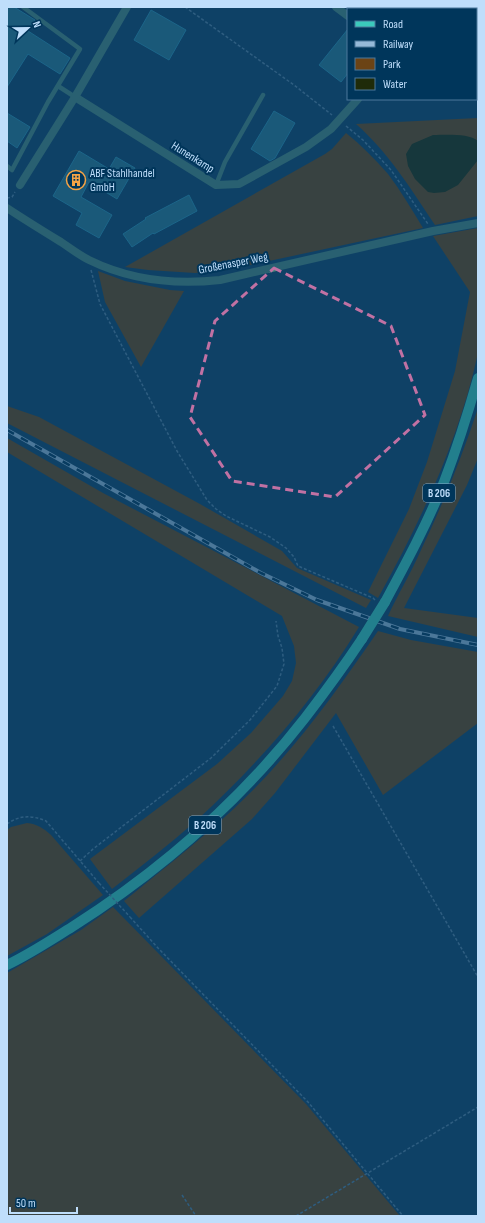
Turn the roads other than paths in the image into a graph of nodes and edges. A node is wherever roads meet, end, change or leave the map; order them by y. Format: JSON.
{"nodes":[{"id":1,"x":23,"y":7,"type":"edge"},
{"id":2,"x":127,"y":7,"type":"edge"},
{"id":3,"x":336,"y":7,"type":"edge"},
{"id":4,"x":347,"y":15,"type":"edge"},
{"id":5,"x":58,"y":86,"type":"junction"},
{"id":6,"x":263,"y":95,"type":"dead end"},
{"id":7,"x":74,"y":97,"type":"junction"},
{"id":8,"x":357,"y":100,"type":"edge"},
{"id":9,"x":7,"y":166,"type":"edge"},
{"id":10,"x":20,"y":185,"type":"road end"},
{"id":11,"x":216,"y":185,"type":"junction"},
{"id":12,"x":7,"y":208,"type":"edge"},
{"id":13,"x":478,"y":223,"type":"edge"},
{"id":14,"x":478,"y":378,"type":"edge"},
{"id":15,"x":7,"y":966,"type":"edge"}],
"edges":[{"from":1,"to":5,"type":"lane"},
{"from":2,"to":7,"type":"street"},
{"from":3,"to":4,"type":"street"},
{"from":5,"to":7,"type":"lane"},
{"from":5,"to":9,"type":"lane"},
{"from":6,"to":11,"type":"lane"},
{"from":7,"to":10,"type":"street"},
{"from":7,"to":11,"type":"street","name":"Hunenkamp"},
{"from":8,"to":11,"type":"street","name":"Hunenkamp"},
{"from":12,"to":13,"type":"street","name":"Großenasper Weg"},
{"from":14,"to":15,"type":"main road","number":"B 206","bridge":true}]}
